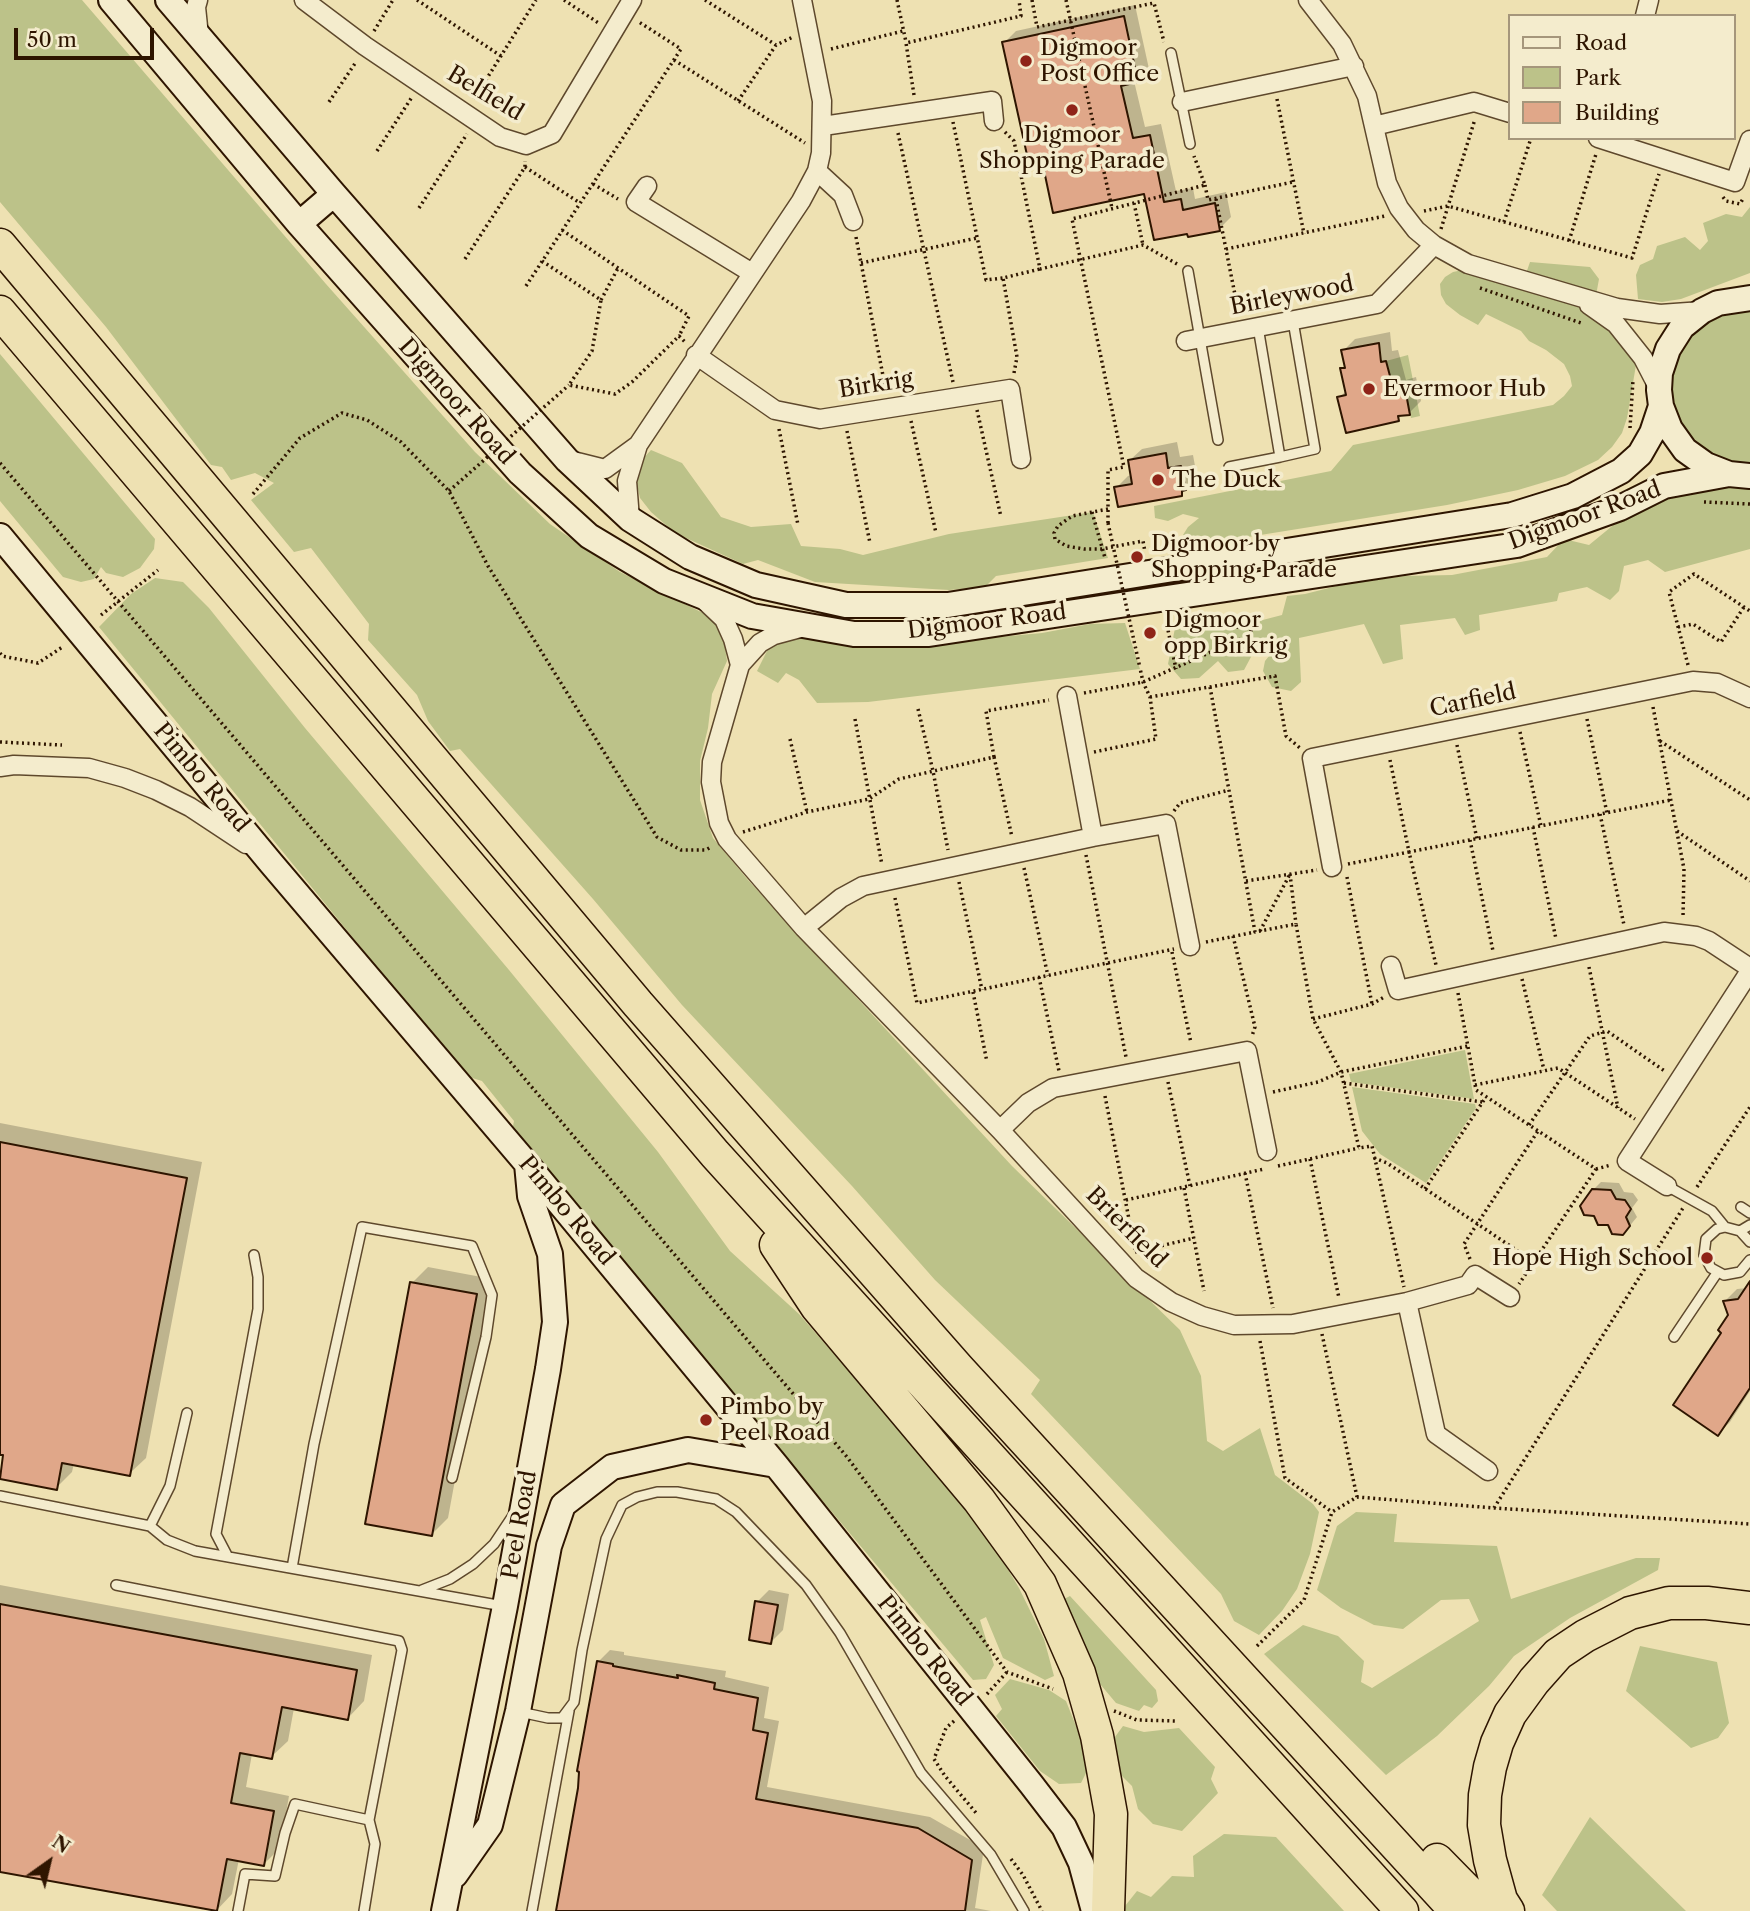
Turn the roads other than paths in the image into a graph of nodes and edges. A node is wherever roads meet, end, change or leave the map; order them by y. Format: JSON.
{"nodes":[{"id":1,"x":111,"y":0,"type":"edge"},
{"id":2,"x":168,"y":0,"type":"edge"},
{"id":3,"x":198,"y":0,"type":"edge"},
{"id":4,"x":304,"y":0,"type":"edge"},
{"id":5,"x":802,"y":0,"type":"edge"},
{"id":6,"x":1308,"y":0,"type":"edge"},
{"id":7,"x":629,"y":6,"type":"edge"},
{"id":8,"x":199,"y":36,"type":"junction"},
{"id":9,"x":1171,"y":53,"type":"road end"},
{"id":10,"x":1354,"y":66,"type":"junction"},
{"id":11,"x":1182,"y":102,"type":"junction"},
{"id":12,"x":1508,"y":112,"type":"edge"},
{"id":13,"x":993,"y":121,"type":"road end"},
{"id":14,"x":823,"y":125,"type":"junction"},
{"id":15,"x":1374,"y":126,"type":"junction"},
{"id":16,"x":1608,"y":140,"type":"edge"},
{"id":17,"x":1750,"y":140,"type":"edge"},
{"id":18,"x":1190,"y":144,"type":"road end"},
{"id":19,"x":817,"y":171,"type":"junction"},
{"id":20,"x":647,"y":186,"type":"dead end"},
{"id":21,"x":334,"y":194,"type":"junction"},
{"id":22,"x":853,"y":221,"type":"road end"},
{"id":23,"x":299,"y":224,"type":"junction"},
{"id":24,"x":0,"y":245,"type":"edge"},
{"id":25,"x":1434,"y":245,"type":"junction"},
{"id":26,"x":1188,"y":271,"type":"road end"},
{"id":27,"x":752,"y":273,"type":"junction"},
{"id":28,"x":1580,"y":299,"type":"junction"},
{"id":29,"x":1750,"y":299,"type":"edge"},
{"id":30,"x":1702,"y":311,"type":"junction"},
{"id":31,"x":0,"y":312,"type":"edge"},
{"id":32,"x":1293,"y":321,"type":"junction"},
{"id":33,"x":1250,"y":329,"type":"junction"},
{"id":34,"x":1193,"y":340,"type":"junction"},
{"id":35,"x":696,"y":355,"type":"junction"},
{"id":36,"x":1660,"y":398,"type":"junction"},
{"id":37,"x":1218,"y":440,"type":"dead end"},
{"id":38,"x":638,"y":445,"type":"junction"},
{"id":39,"x":1280,"y":457,"type":"junction"},
{"id":40,"x":1021,"y":459,"type":"dead end"},
{"id":41,"x":567,"y":460,"type":"junction"},
{"id":42,"x":1229,"y":467,"type":"dead end"},
{"id":43,"x":1740,"y":475,"type":"edge"},
{"id":44,"x":630,"y":519,"type":"junction"},
{"id":45,"x":0,"y":536,"type":"edge"},
{"id":46,"x":701,"y":597,"type":"junction"},
{"id":47,"x":807,"y":627,"type":"junction"},
{"id":48,"x":740,"y":665,"type":"junction"},
{"id":49,"x":1067,"y":696,"type":"road end"},
{"id":50,"x":1750,"y":698,"type":"edge"},
{"id":51,"x":0,"y":767,"type":"edge"},
{"id":52,"x":1088,"y":838,"type":"junction"},
{"id":53,"x":271,"y":863,"type":"junction"},
{"id":54,"x":1332,"y":867,"type":"road end"},
{"id":55,"x":804,"y":928,"type":"junction"},
{"id":56,"x":1190,"y":946,"type":"road end"},
{"id":57,"x":1391,"y":966,"type":"dead end"},
{"id":58,"x":1750,"y":969,"type":"edge"},
{"id":59,"x":1000,"y":1130,"type":"junction"},
{"id":60,"x":1268,"y":1151,"type":"dead end"},
{"id":61,"x":715,"y":1154,"type":"junction"},
{"id":62,"x":527,"y":1164,"type":"junction"},
{"id":63,"x":1667,"y":1186,"type":"joint"},
{"id":64,"x":1741,"y":1207,"type":"dead end"},
{"id":65,"x":1750,"y":1213,"type":"edge"},
{"id":66,"x":1750,"y":1224,"type":"edge"},
{"id":67,"x":1725,"y":1227,"type":"junction"},
{"id":68,"x":1741,"y":1231,"type":"junction"},
{"id":69,"x":1750,"y":1242,"type":"edge"},
{"id":70,"x":254,"y":1255,"type":"dead end"},
{"id":71,"x":1750,"y":1260,"type":"edge"},
{"id":72,"x":1717,"y":1273,"type":"junction"},
{"id":73,"x":1510,"y":1297,"type":"road end"},
{"id":74,"x":1407,"y":1302,"type":"junction"},
{"id":75,"x":1674,"y":1337,"type":"dead end"},
{"id":76,"x":187,"y":1413,"type":"dead end"},
{"id":77,"x":776,"y":1465,"type":"junction"},
{"id":78,"x":1488,"y":1471,"type":"dead end"},
{"id":79,"x":529,"y":1476,"type":"junction"},
{"id":80,"x":452,"y":1478,"type":"dead end"},
{"id":81,"x":0,"y":1496,"type":"edge"},
{"id":82,"x":150,"y":1526,"type":"junction"},
{"id":83,"x":228,"y":1556,"type":"junction"},
{"id":84,"x":292,"y":1568,"type":"junction"},
{"id":85,"x":116,"y":1585,"type":"dead end"},
{"id":86,"x":420,"y":1591,"type":"junction"},
{"id":87,"x":505,"y":1606,"type":"junction"},
{"id":88,"x":1750,"y":1608,"type":"edge"},
{"id":89,"x":1260,"y":1695,"type":"junction"},
{"id":90,"x":569,"y":1711,"type":"junction"},
{"id":91,"x":518,"y":1712,"type":"junction"},
{"id":92,"x":369,"y":1820,"type":"junction"},
{"id":93,"x":449,"y":1886,"type":"junction"},
{"id":94,"x":238,"y":1911,"type":"edge"},
{"id":95,"x":365,"y":1911,"type":"edge"},
{"id":96,"x":444,"y":1911,"type":"edge"},
{"id":97,"x":533,"y":1911,"type":"edge"},
{"id":98,"x":1024,"y":1911,"type":"edge"},
{"id":99,"x":1094,"y":1911,"type":"edge"},
{"id":100,"x":1108,"y":1911,"type":"edge"},
{"id":101,"x":1402,"y":1911,"type":"edge"},
{"id":102,"x":1456,"y":1911,"type":"edge"},
{"id":103,"x":1487,"y":1911,"type":"edge"},
{"id":104,"x":1508,"y":1911,"type":"edge"}],
"edges":[{"from":1,"to":23,"type":"street","name":"Digmoor Road"},
{"from":2,"to":8,"type":"street","name":"Digmoor Road"},
{"from":3,"to":8,"type":"street"},
{"from":4,"to":7,"type":"street","name":"Belfield"},
{"from":5,"to":14,"type":"street"},
{"from":6,"to":10,"type":"street"},
{"from":8,"to":21,"type":"street","name":"Digmoor Road"},
{"from":9,"to":11,"type":"lane"},
{"from":10,"to":11,"type":"street"},
{"from":10,"to":15,"type":"street"},
{"from":11,"to":18,"type":"lane"},
{"from":12,"to":15,"type":"street"},
{"from":13,"to":14,"type":"street"},
{"from":14,"to":19,"type":"street"},
{"from":15,"to":25,"type":"street"},
{"from":16,"to":17,"type":"street"},
{"from":19,"to":22,"type":"street"},
{"from":19,"to":27,"type":"street"},
{"from":20,"to":27,"type":"street"},
{"from":21,"to":23,"type":"street"},
{"from":21,"to":41,"type":"street","name":"Digmoor Road"},
{"from":23,"to":46,"type":"street","name":"Digmoor Road"},
{"from":24,"to":89,"type":"highway"},
{"from":25,"to":28,"type":"street"},
{"from":25,"to":32,"type":"street","name":"Birleywood"},
{"from":26,"to":34,"type":"lane"},
{"from":27,"to":35,"type":"street"},
{"from":28,"to":30,"type":"street"},
{"from":28,"to":36,"type":"street"},
{"from":29,"to":30,"type":"street"},
{"from":30,"to":36,"type":"street","name":"Digmoor Road"},
{"from":31,"to":61,"type":"highway"},
{"from":32,"to":33,"type":"street","name":"Birleywood"},
{"from":32,"to":39,"type":"lane"},
{"from":33,"to":34,"type":"street","name":"Birleywood"},
{"from":33,"to":39,"type":"lane"},
{"from":34,"to":37,"type":"lane"},
{"from":35,"to":38,"type":"street"},
{"from":35,"to":40,"type":"street","name":"Birkrig"},
{"from":36,"to":43,"type":"street"},
{"from":36,"to":44,"type":"street","name":"Digmoor Road"},
{"from":38,"to":41,"type":"street"},
{"from":38,"to":44,"type":"street"},
{"from":39,"to":42,"type":"lane"},
{"from":41,"to":44,"type":"street","name":"Digmoor Road"},
{"from":43,"to":47,"type":"street","name":"Digmoor Road"},
{"from":45,"to":53,"type":"street","name":"Pimbo Road"},
{"from":46,"to":47,"type":"street","name":"Digmoor Road"},
{"from":46,"to":48,"type":"street"},
{"from":47,"to":48,"type":"street","name":"Brierfield"},
{"from":48,"to":55,"type":"street","name":"Brierfield"},
{"from":49,"to":52,"type":"street"},
{"from":50,"to":54,"type":"street","name":"Carfield"},
{"from":51,"to":53,"type":"street"},
{"from":52,"to":55,"type":"street"},
{"from":52,"to":56,"type":"street"},
{"from":53,"to":62,"type":"street","name":"Pimbo Road"},
{"from":55,"to":59,"type":"street","name":"Brierfield"},
{"from":57,"to":58,"type":"street"},
{"from":58,"to":63,"type":"street"},
{"from":59,"to":60,"type":"street"},
{"from":59,"to":74,"type":"street","name":"Brierfield"},
{"from":61,"to":100,"type":"highway"},
{"from":61,"to":101,"type":"highway"},
{"from":62,"to":77,"type":"street","name":"Pimbo Road"},
{"from":62,"to":79,"type":"street","name":"Peel Road"},
{"from":63,"to":67,"type":"lane"},
{"from":64,"to":65,"type":"lane"},
{"from":66,"to":68,"type":"lane"},
{"from":67,"to":68,"type":"lane"},
{"from":67,"to":72,"type":"lane"},
{"from":68,"to":69,"type":"lane"},
{"from":70,"to":83,"type":"lane"},
{"from":71,"to":72,"type":"lane"},
{"from":72,"to":75,"type":"lane"},
{"from":73,"to":74,"type":"street","name":"Brierfield"},
{"from":74,"to":78,"type":"street"},
{"from":76,"to":82,"type":"lane"},
{"from":77,"to":91,"type":"street","name":"Peel Road"},
{"from":77,"to":99,"type":"street","name":"Pimbo Road"},
{"from":79,"to":86,"type":"lane"},
{"from":79,"to":87,"type":"street","name":"Peel Road"},
{"from":80,"to":84,"type":"lane"},
{"from":81,"to":82,"type":"lane"},
{"from":82,"to":83,"type":"lane"},
{"from":83,"to":84,"type":"lane"},
{"from":84,"to":86,"type":"lane"},
{"from":85,"to":92,"type":"lane"},
{"from":86,"to":87,"type":"lane"},
{"from":87,"to":93,"type":"street","name":"Peel Road"},
{"from":88,"to":104,"type":"highway"},
{"from":89,"to":102,"type":"highway"},
{"from":89,"to":103,"type":"highway"},
{"from":90,"to":91,"type":"lane"},
{"from":90,"to":97,"type":"lane"},
{"from":90,"to":98,"type":"lane"},
{"from":91,"to":93,"type":"street","name":"Peel Road"},
{"from":92,"to":94,"type":"lane"},
{"from":92,"to":95,"type":"lane"},
{"from":93,"to":96,"type":"street","name":"Peel Road"}]}
